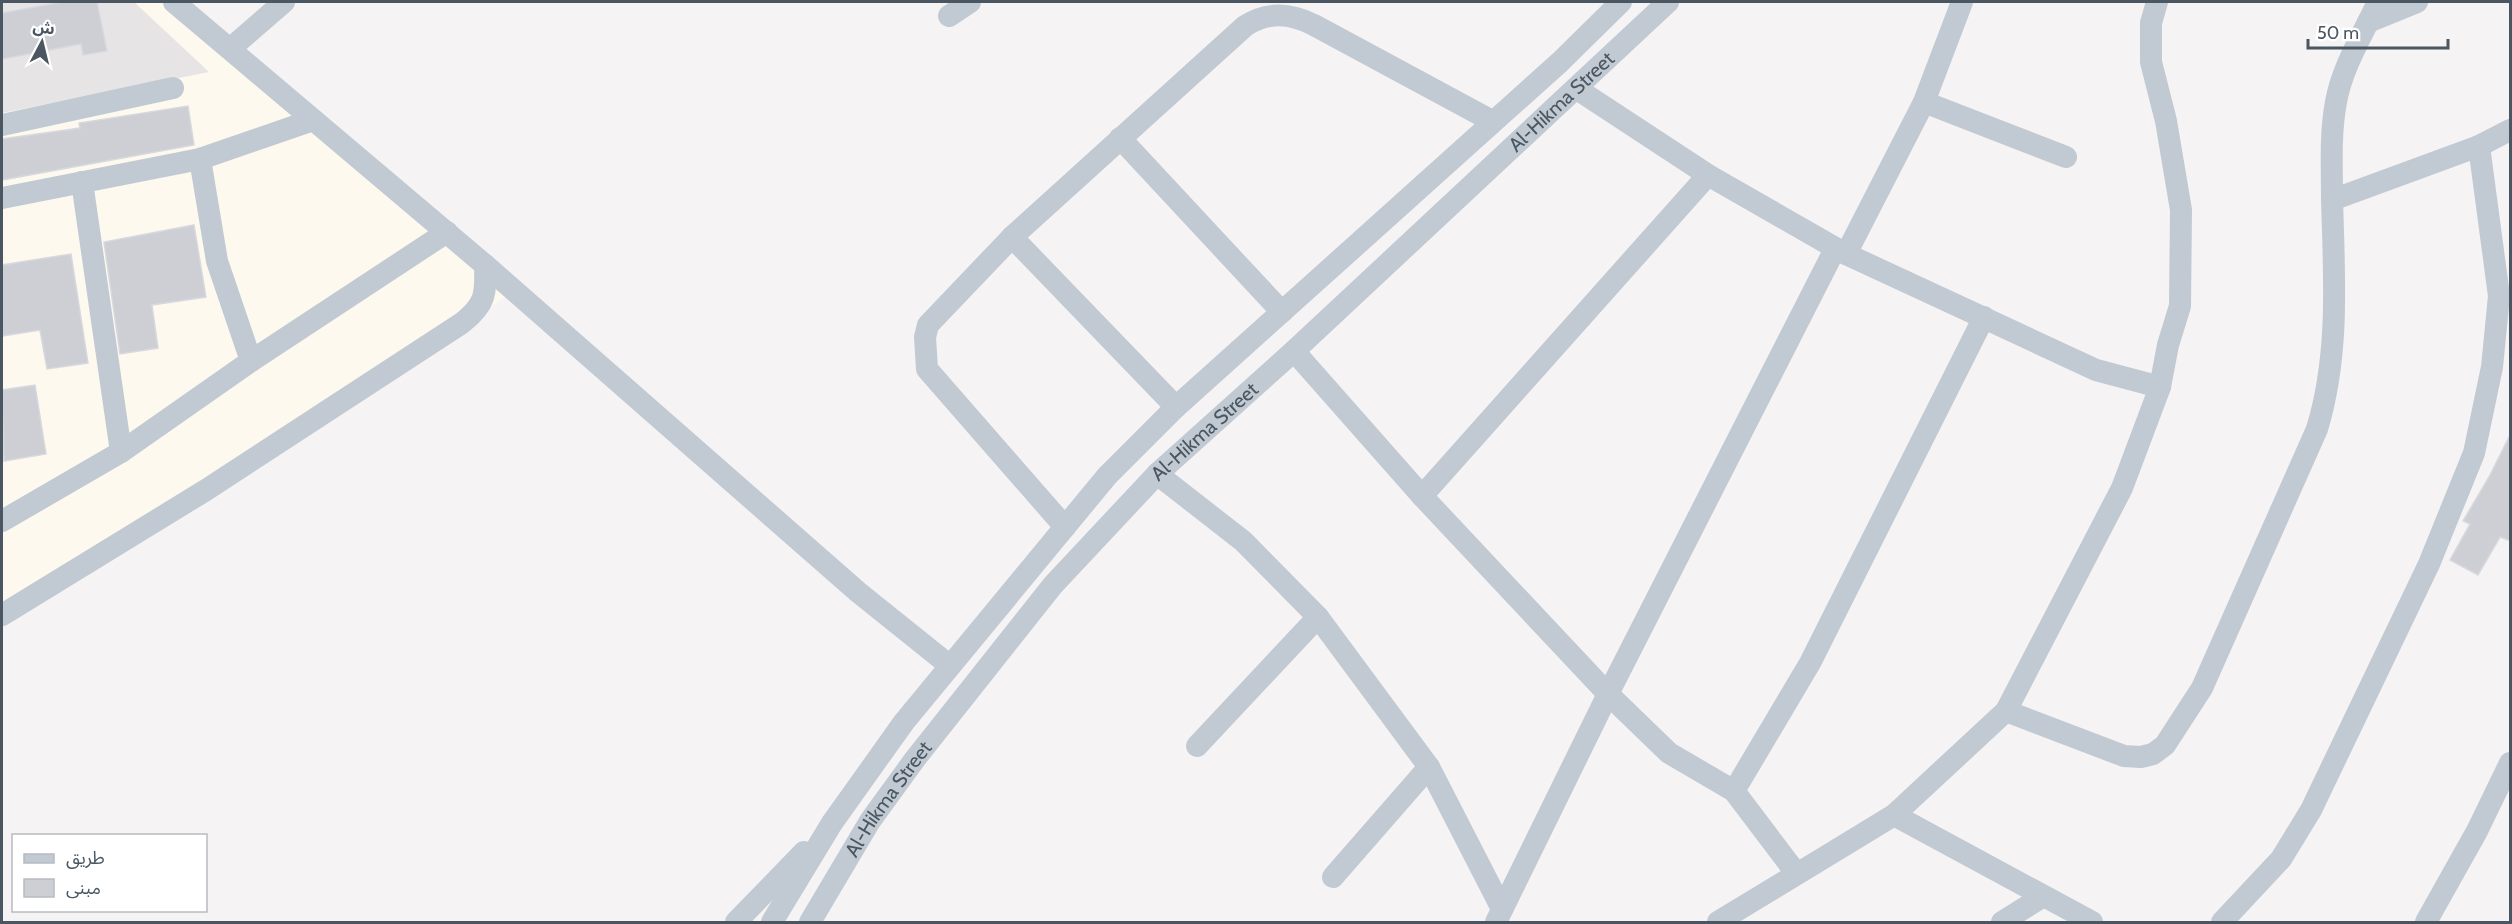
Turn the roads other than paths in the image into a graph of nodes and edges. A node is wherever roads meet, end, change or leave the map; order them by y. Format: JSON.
{"nodes":[{"id":1,"x":174,"y":2,"type":"edge"},
{"id":2,"x":284,"y":2,"type":"edge"},
{"id":3,"x":970,"y":2,"type":"edge"},
{"id":4,"x":1621,"y":2,"type":"edge"},
{"id":5,"x":1668,"y":2,"type":"edge"},
{"id":6,"x":1962,"y":2,"type":"edge"},
{"id":7,"x":2157,"y":2,"type":"edge"},
{"id":8,"x":2417,"y":2,"type":"edge"},
{"id":9,"x":1277,"y":8,"type":"edge"},
{"id":10,"x":2373,"y":12,"type":"edge"},
{"id":11,"x":949,"y":16,"type":"dead end"},
{"id":12,"x":231,"y":48,"type":"junction"},
{"id":13,"x":173,"y":88,"type":"dead end"},
{"id":14,"x":1577,"y":89,"type":"junction"},
{"id":15,"x":1924,"y":102,"type":"junction"},
{"id":16,"x":313,"y":120,"type":"junction"},
{"id":17,"x":1492,"y":121,"type":"junction"},
{"id":18,"x":2,"y":124,"type":"edge"},
{"id":19,"x":2511,"y":130,"type":"edge"},
{"id":20,"x":1120,"y":138,"type":"junction"},
{"id":21,"x":2480,"y":146,"type":"junction"},
{"id":22,"x":2066,"y":157,"type":"dead end"},
{"id":23,"x":200,"y":159,"type":"junction"},
{"id":24,"x":1708,"y":176,"type":"junction"},
{"id":25,"x":82,"y":182,"type":"junction"},
{"id":26,"x":2,"y":198,"type":"edge"},
{"id":27,"x":2332,"y":200,"type":"junction"},
{"id":28,"x":447,"y":232,"type":"junction"},
{"id":29,"x":1012,"y":237,"type":"junction"},
{"id":30,"x":1840,"y":251,"type":"junction"},
{"id":31,"x":485,"y":265,"type":"junction"},
{"id":32,"x":2505,"y":294,"type":"edge"},
{"id":33,"x":1282,"y":312,"type":"junction"},
{"id":34,"x":1984,"y":317,"type":"junction"},
{"id":35,"x":1294,"y":351,"type":"junction"},
{"id":36,"x":251,"y":361,"type":"junction"},
{"id":37,"x":2160,"y":387,"type":"junction"},
{"id":38,"x":1176,"y":407,"type":"junction"},
{"id":39,"x":121,"y":452,"type":"junction"},
{"id":40,"x":1157,"y":474,"type":"junction"},
{"id":41,"x":1422,"y":496,"type":"junction"},
{"id":42,"x":2,"y":521,"type":"edge"},
{"id":43,"x":1065,"y":527,"type":"junction"},
{"id":44,"x":2,"y":615,"type":"edge"},
{"id":45,"x":1318,"y":617,"type":"junction"},
{"id":46,"x":948,"y":665,"type":"junction"},
{"id":47,"x":1608,"y":694,"type":"junction"},
{"id":48,"x":2006,"y":711,"type":"junction"},
{"id":49,"x":1197,"y":746,"type":"dead end"},
{"id":50,"x":2511,"y":763,"type":"edge"},
{"id":51,"x":1429,"y":767,"type":"junction"},
{"id":52,"x":1734,"y":791,"type":"junction"},
{"id":53,"x":1894,"y":815,"type":"junction"},
{"id":54,"x":832,"y":823,"type":"junction"},
{"id":55,"x":1796,"y":873,"type":"junction"},
{"id":56,"x":1333,"y":877,"type":"dead end"},
{"id":57,"x":2042,"y":897,"type":"junction"},
{"id":58,"x":1499,"y":916,"type":"edge"},
{"id":59,"x":736,"y":922,"type":"edge"},
{"id":60,"x":772,"y":922,"type":"edge"},
{"id":61,"x":810,"y":922,"type":"edge"},
{"id":62,"x":1718,"y":922,"type":"edge"},
{"id":63,"x":2002,"y":922,"type":"edge"},
{"id":64,"x":2091,"y":922,"type":"edge"},
{"id":65,"x":2222,"y":922,"type":"edge"},
{"id":66,"x":2426,"y":922,"type":"edge"}],
"edges":[{"from":1,"to":12,"type":"street"},
{"from":2,"to":12,"type":"street"},
{"from":3,"to":11,"type":"street"},
{"from":4,"to":17,"type":"street","name":"Al-Hikma Street"},
{"from":5,"to":14,"type":"street","name":"Al-Hikma Street"},
{"from":6,"to":15,"type":"street"},
{"from":7,"to":37,"type":"street"},
{"from":8,"to":10,"type":"street"},
{"from":9,"to":17,"type":"street"},
{"from":9,"to":20,"type":"street"},
{"from":10,"to":27,"type":"street"},
{"from":12,"to":16,"type":"street"},
{"from":13,"to":18,"type":"street"},
{"from":14,"to":24,"type":"street"},
{"from":14,"to":35,"type":"street","name":"Al-Hikma Street"},
{"from":15,"to":22,"type":"street"},
{"from":15,"to":30,"type":"street"},
{"from":16,"to":23,"type":"street"},
{"from":16,"to":28,"type":"street"},
{"from":17,"to":33,"type":"street","name":"Al-Hikma Street"},
{"from":19,"to":21,"type":"street"},
{"from":20,"to":29,"type":"street"},
{"from":20,"to":33,"type":"street"},
{"from":21,"to":27,"type":"street"},
{"from":21,"to":32,"type":"street"},
{"from":23,"to":25,"type":"street"},
{"from":23,"to":36,"type":"street"},
{"from":24,"to":30,"type":"street"},
{"from":24,"to":41,"type":"street"},
{"from":25,"to":26,"type":"street"},
{"from":25,"to":39,"type":"street"},
{"from":27,"to":48,"type":"street"},
{"from":28,"to":31,"type":"street"},
{"from":28,"to":36,"type":"street"},
{"from":29,"to":38,"type":"street"},
{"from":29,"to":43,"type":"street"},
{"from":30,"to":34,"type":"street"},
{"from":30,"to":47,"type":"street"},
{"from":31,"to":44,"type":"street"},
{"from":31,"to":46,"type":"street"},
{"from":32,"to":65,"type":"street"},
{"from":33,"to":38,"type":"street","name":"Al-Hikma Street"},
{"from":34,"to":37,"type":"street"},
{"from":34,"to":52,"type":"street"},
{"from":35,"to":40,"type":"street","name":"Al-Hikma Street"},
{"from":35,"to":41,"type":"street"},
{"from":36,"to":39,"type":"street"},
{"from":37,"to":48,"type":"street"},
{"from":38,"to":43,"type":"street","name":"Al-Hikma Street"},
{"from":39,"to":42,"type":"street"},
{"from":40,"to":45,"type":"street"},
{"from":40,"to":61,"type":"street","name":"Al-Hikma Street"},
{"from":41,"to":47,"type":"street"},
{"from":43,"to":46,"type":"street","name":"Al-Hikma Street"},
{"from":45,"to":49,"type":"street"},
{"from":45,"to":51,"type":"street"},
{"from":46,"to":54,"type":"street","name":"Al-Hikma Street"},
{"from":47,"to":52,"type":"street"},
{"from":47,"to":58,"type":"street"},
{"from":48,"to":53,"type":"street"},
{"from":50,"to":66,"type":"street"},
{"from":51,"to":56,"type":"street"},
{"from":51,"to":58,"type":"street"},
{"from":52,"to":55,"type":"street"},
{"from":53,"to":55,"type":"street"},
{"from":53,"to":57,"type":"street"},
{"from":54,"to":59,"type":"street"},
{"from":54,"to":60,"type":"street","name":"Al-Hikma Street"},
{"from":55,"to":62,"type":"street"},
{"from":57,"to":63,"type":"street"},
{"from":57,"to":64,"type":"street"}]}
